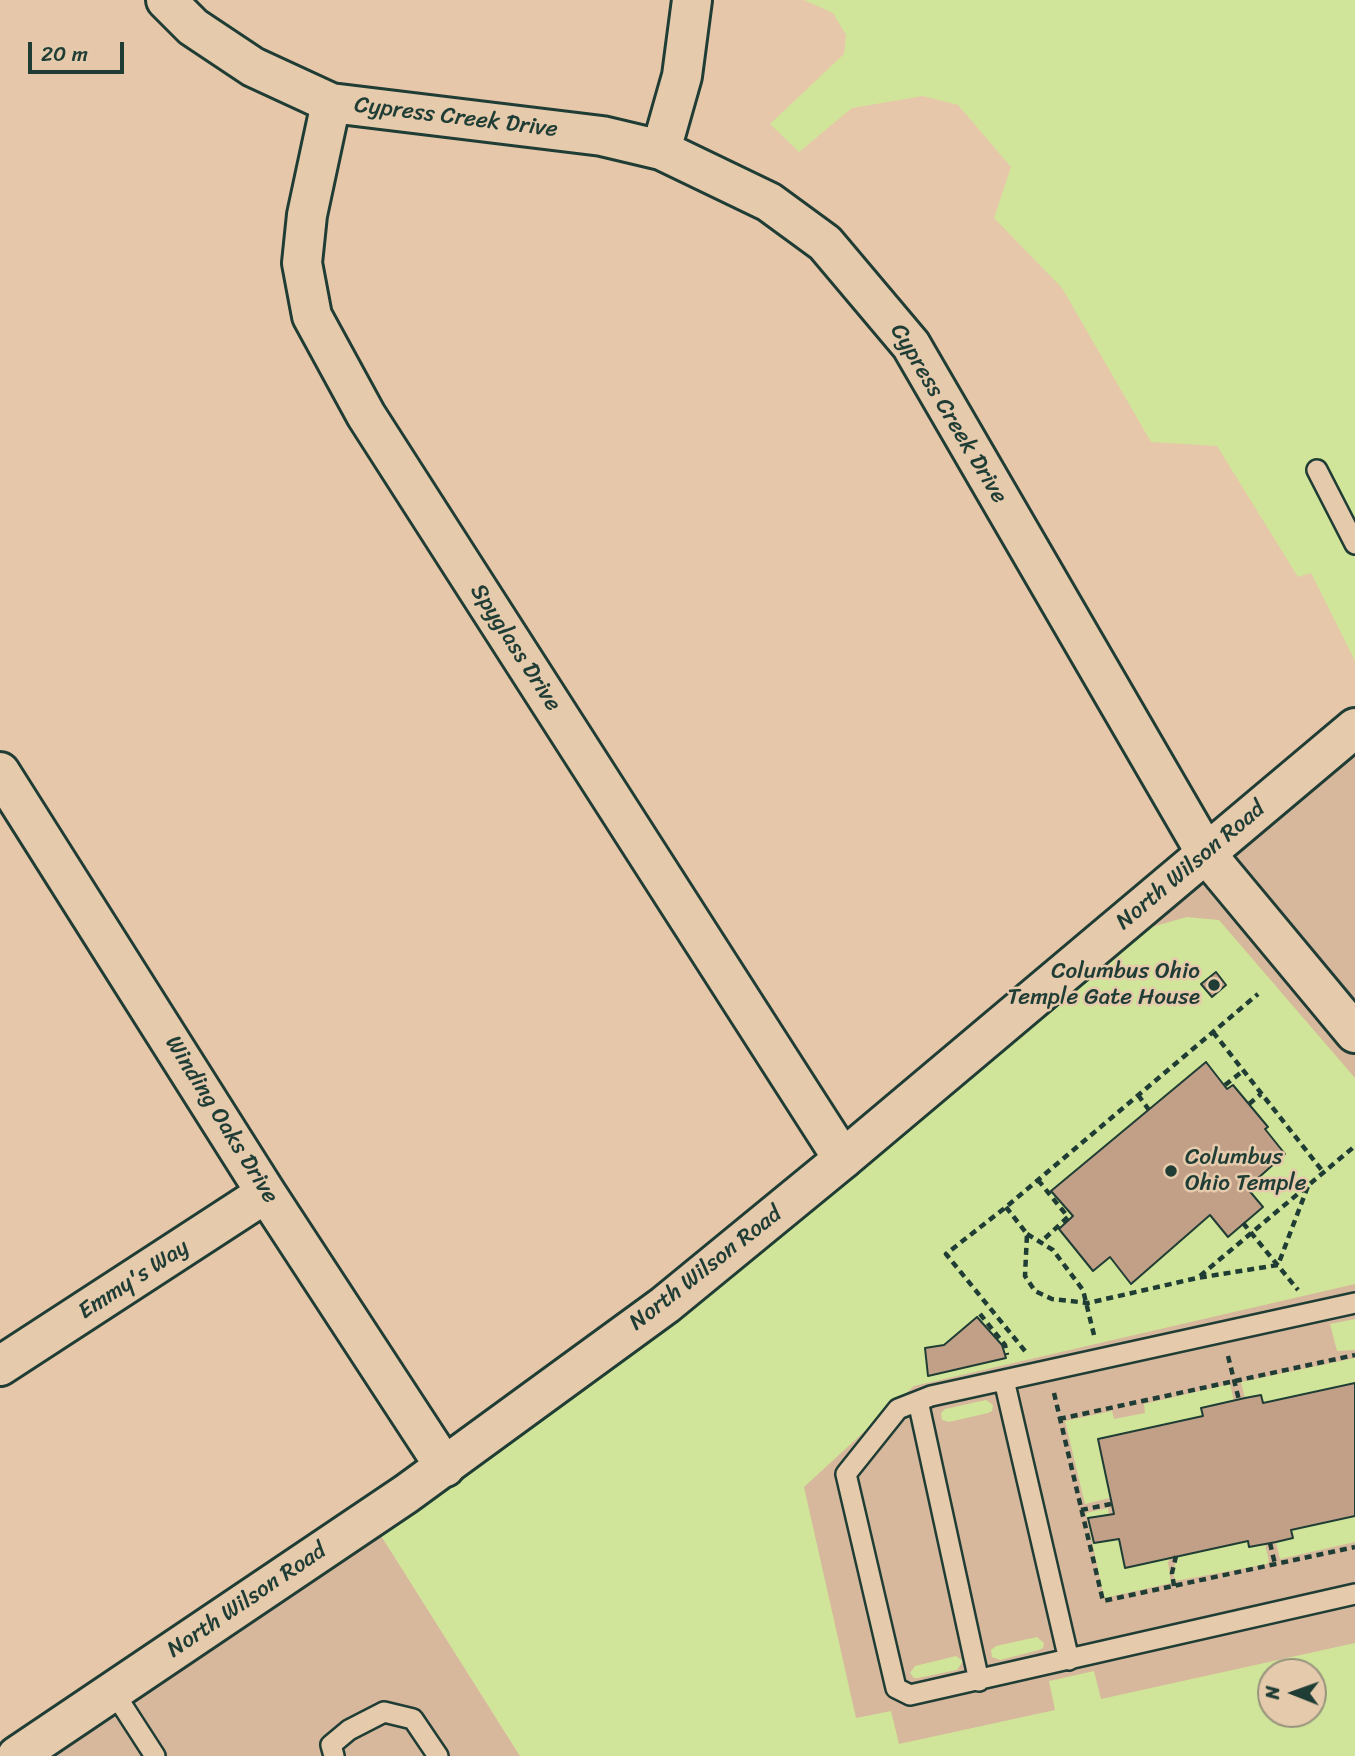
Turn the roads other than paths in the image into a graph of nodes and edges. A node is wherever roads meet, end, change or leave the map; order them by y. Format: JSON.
{"nodes":[{"id":1,"x":166,"y":0,"type":"edge"},
{"id":2,"x":692,"y":0,"type":"edge"},
{"id":3,"x":331,"y":103,"type":"junction"},
{"id":4,"x":661,"y":149,"type":"junction"},
{"id":5,"x":1317,"y":470,"type":"dead end"},
{"id":6,"x":1355,"y":544,"type":"edge"},
{"id":7,"x":1355,"y":728,"type":"edge"},
{"id":8,"x":0,"y":772,"type":"edge"},
{"id":9,"x":1207,"y":855,"type":"junction"},
{"id":10,"x":1355,"y":1033,"type":"edge"},
{"id":11,"x":843,"y":1159,"type":"junction"},
{"id":12,"x":266,"y":1193,"type":"junction"},
{"id":13,"x":1355,"y":1303,"type":"edge"},
{"id":14,"x":0,"y":1366,"type":"edge"},
{"id":15,"x":1004,"y":1380,"type":"junction"},
{"id":16,"x":918,"y":1401,"type":"junction"},
{"id":17,"x":445,"y":1467,"type":"junction"},
{"id":18,"x":1355,"y":1594,"type":"edge"},
{"id":19,"x":1069,"y":1660,"type":"junction"},
{"id":20,"x":979,"y":1681,"type":"junction"},
{"id":21,"x":113,"y":1691,"type":"junction"},
{"id":22,"x":17,"y":1756,"type":"edge"},
{"id":23,"x":155,"y":1756,"type":"edge"},
{"id":24,"x":334,"y":1756,"type":"edge"},
{"id":25,"x":438,"y":1756,"type":"edge"}],
"edges":[{"from":1,"to":3,"type":"street","name":"Cypress Creek Drive"},
{"from":2,"to":4,"type":"street"},
{"from":3,"to":4,"type":"street","name":"Cypress Creek Drive"},
{"from":3,"to":11,"type":"street","name":"Spyglass Drive"},
{"from":4,"to":9,"type":"street","name":"Cypress Creek Drive"},
{"from":5,"to":6,"type":"lane"},
{"from":7,"to":9,"type":"street","name":"North Wilson Road"},
{"from":8,"to":12,"type":"street","name":"Winding Oaks Drive"},
{"from":9,"to":10,"type":"street","name":"Cypress Creek Drive"},
{"from":9,"to":11,"type":"street","name":"North Wilson Road"},
{"from":11,"to":17,"type":"street","name":"North Wilson Road"},
{"from":12,"to":14,"type":"street","name":"Emmy's Way"},
{"from":12,"to":17,"type":"street","name":"Winding Oaks Drive"},
{"from":13,"to":15,"type":"lane"},
{"from":15,"to":16,"type":"lane"},
{"from":15,"to":19,"type":"lane"},
{"from":16,"to":20,"type":"lane"},
{"from":16,"to":20,"type":"lane"},
{"from":17,"to":21,"type":"street","name":"North Wilson Road"},
{"from":18,"to":19,"type":"lane"},
{"from":19,"to":20,"type":"lane"},
{"from":21,"to":22,"type":"street","name":"North Wilson Road"},
{"from":21,"to":23,"type":"lane"},
{"from":24,"to":25,"type":"lane"}]}
